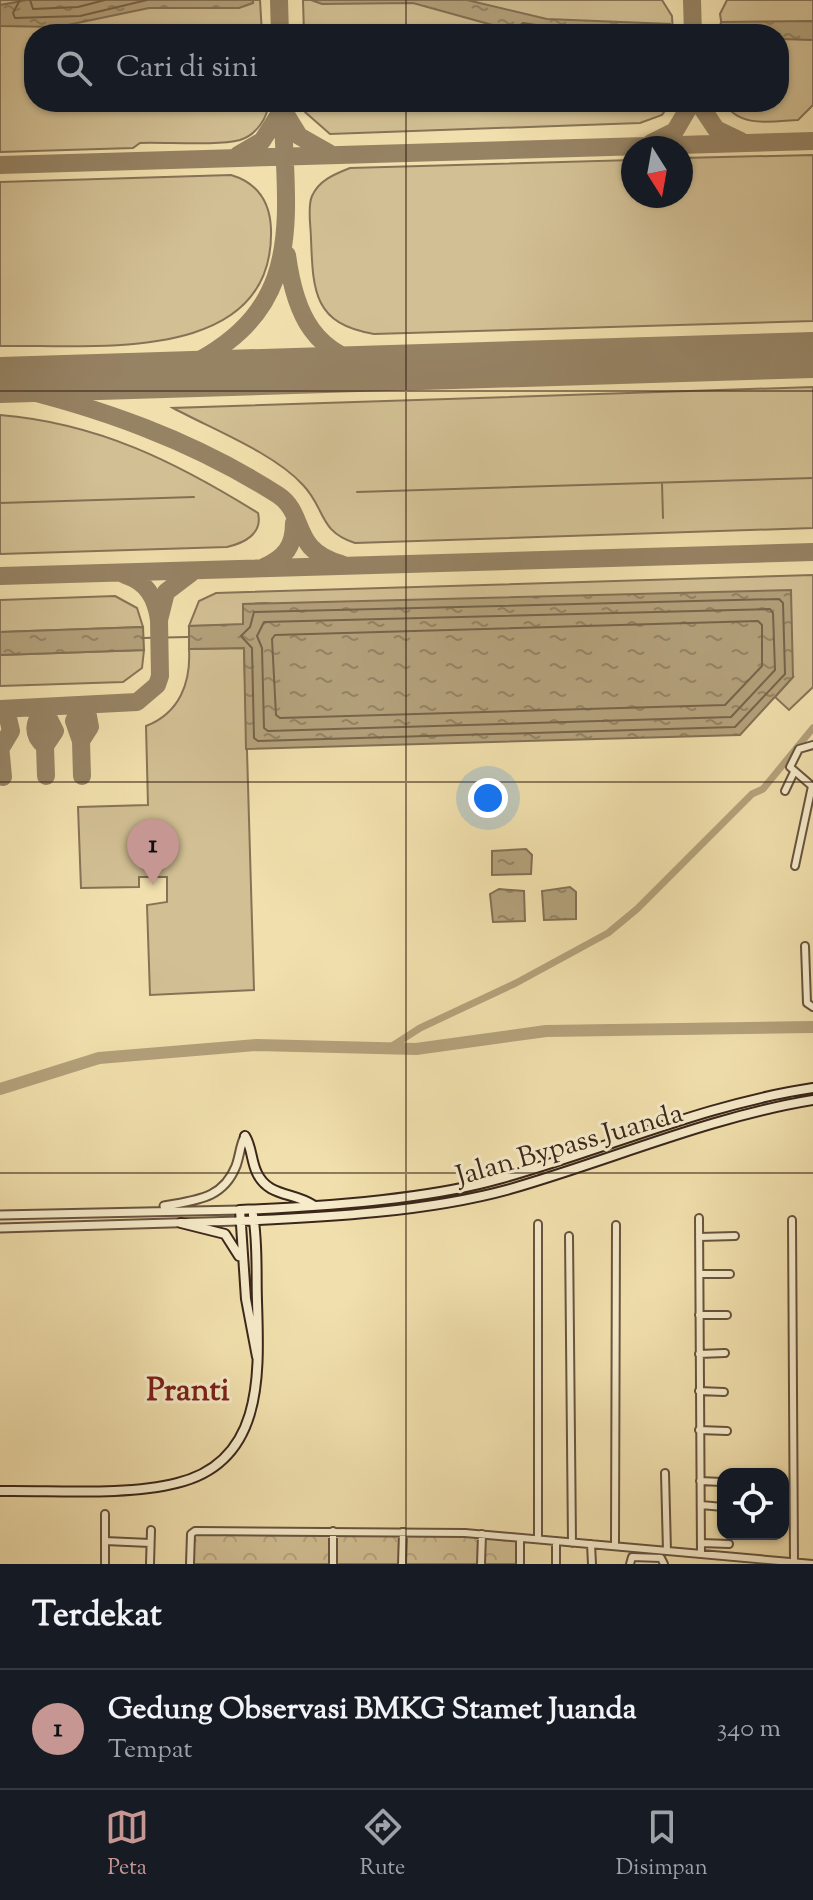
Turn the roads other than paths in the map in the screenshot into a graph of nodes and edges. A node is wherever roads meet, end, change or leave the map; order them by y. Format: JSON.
{"nodes":[{"id":1,"x":813,"y":745,"type":"edge"},
{"id":2,"x":794,"y":772,"type":"junction"},
{"id":3,"x":812,"y":787,"type":"edge"},
{"id":4,"x":785,"y":791,"type":"dead end"},
{"id":5,"x":795,"y":866,"type":"dead end"},
{"id":6,"x":805,"y":946,"type":"dead end"},
{"id":7,"x":813,"y":1007,"type":"edge"},
{"id":8,"x":813,"y":1088,"type":"edge"},
{"id":9,"x":813,"y":1100,"type":"edge"},
{"id":10,"x":245,"y":1136,"type":"joint"},
{"id":11,"x":313,"y":1205,"type":"junction"},
{"id":12,"x":146,"y":1209,"type":"junction"},
{"id":13,"x":252,"y":1209,"type":"junction"},
{"id":14,"x":240,"y":1210,"type":"junction"},
{"id":15,"x":0,"y":1215,"type":"edge"},
{"id":16,"x":699,"y":1218,"type":"dead end"},
{"id":17,"x":254,"y":1220,"type":"junction"},
{"id":18,"x":792,"y":1220,"type":"dead end"},
{"id":19,"x":239,"y":1221,"type":"junction"},
{"id":20,"x":181,"y":1223,"type":"junction"},
{"id":21,"x":538,"y":1224,"type":"dead end"},
{"id":22,"x":616,"y":1225,"type":"dead end"},
{"id":23,"x":0,"y":1228,"type":"edge"},
{"id":24,"x":569,"y":1236,"type":"dead end"},
{"id":25,"x":735,"y":1236,"type":"dead end"},
{"id":26,"x":699,"y":1237,"type":"junction"},
{"id":27,"x":242,"y":1264,"type":"junction"},
{"id":28,"x":700,"y":1274,"type":"junction"},
{"id":29,"x":730,"y":1274,"type":"dead end"},
{"id":30,"x":699,"y":1315,"type":"junction"},
{"id":31,"x":727,"y":1315,"type":"dead end"},
{"id":32,"x":725,"y":1353,"type":"dead end"},
{"id":33,"x":699,"y":1354,"type":"junction"},
{"id":34,"x":257,"y":1357,"type":"junction"},
{"id":35,"x":699,"y":1391,"type":"junction"},
{"id":36,"x":724,"y":1392,"type":"dead end"},
{"id":37,"x":699,"y":1430,"type":"junction"},
{"id":38,"x":727,"y":1431,"type":"dead end"},
{"id":39,"x":665,"y":1473,"type":"dead end"},
{"id":40,"x":700,"y":1481,"type":"junction"},
{"id":41,"x":717,"y":1482,"type":"edge"},
{"id":42,"x":0,"y":1491,"type":"edge"},
{"id":43,"x":701,"y":1505,"type":"junction"},
{"id":44,"x":717,"y":1506,"type":"edge"},
{"id":45,"x":105,"y":1514,"type":"dead end"},
{"id":46,"x":151,"y":1530,"type":"dead end"},
{"id":47,"x":333,"y":1531,"type":"junction"},
{"id":48,"x":403,"y":1532,"type":"junction"},
{"id":49,"x":482,"y":1534,"type":"junction"},
{"id":50,"x":520,"y":1538,"type":"junction"},
{"id":51,"x":538,"y":1539,"type":"junction"},
{"id":52,"x":105,"y":1541,"type":"junction"},
{"id":53,"x":556,"y":1541,"type":"junction"},
{"id":54,"x":150,"y":1543,"type":"junction"},
{"id":55,"x":572,"y":1543,"type":"junction"},
{"id":56,"x":701,"y":1543,"type":"junction"},
{"id":57,"x":591,"y":1544,"type":"junction"},
{"id":58,"x":729,"y":1544,"type":"dead end"},
{"id":59,"x":615,"y":1546,"type":"junction"},
{"id":60,"x":667,"y":1551,"type":"junction"},
{"id":61,"x":641,"y":1553,"type":"junction"},
{"id":62,"x":652,"y":1553,"type":"junction"},
{"id":63,"x":701,"y":1554,"type":"junction"},
{"id":64,"x":727,"y":1560,"type":"edge"},
{"id":65,"x":757,"y":1562,"type":"edge"},
{"id":66,"x":794,"y":1562,"type":"edge"},
{"id":67,"x":105,"y":1564,"type":"edge"},
{"id":68,"x":150,"y":1564,"type":"edge"},
{"id":69,"x":190,"y":1564,"type":"edge"},
{"id":70,"x":333,"y":1564,"type":"edge"},
{"id":71,"x":402,"y":1564,"type":"edge"},
{"id":72,"x":481,"y":1564,"type":"edge"},
{"id":73,"x":520,"y":1564,"type":"edge"},
{"id":74,"x":556,"y":1564,"type":"edge"},
{"id":75,"x":592,"y":1564,"type":"edge"},
{"id":76,"x":630,"y":1564,"type":"edge"},
{"id":77,"x":664,"y":1564,"type":"edge"},
{"id":78,"x":813,"y":1564,"type":"edge"}],
"edges":[{"from":1,"to":2,"type":"street"},
{"from":2,"to":3,"type":"street"},
{"from":2,"to":4,"type":"street"},
{"from":3,"to":5,"type":"street"},
{"from":6,"to":7,"type":"street"},
{"from":8,"to":11,"type":"main road","name":"Jalan Bypass Juanda"},
{"from":9,"to":17,"type":"main road","name":"Jalan Bypass Juanda"},
{"from":10,"to":11,"type":"main road"},
{"from":10,"to":12,"type":"street"},
{"from":11,"to":13,"type":"main road","name":"Jalan Bypass Juanda"},
{"from":12,"to":14,"type":"street"},
{"from":12,"to":15,"type":"street"},
{"from":13,"to":14,"type":"main road","name":"Jalan Bypass Juanda"},
{"from":13,"to":17,"type":"main road"},
{"from":14,"to":19,"type":"main road"},
{"from":16,"to":26,"type":"street"},
{"from":17,"to":19,"type":"main road","name":"Jalan Bypass Juanda"},
{"from":17,"to":34,"type":"main road"},
{"from":18,"to":66,"type":"street"},
{"from":19,"to":20,"type":"street"},
{"from":19,"to":27,"type":"main road"},
{"from":20,"to":23,"type":"street"},
{"from":20,"to":27,"type":"main road"},
{"from":21,"to":51,"type":"street"},
{"from":22,"to":59,"type":"street"},
{"from":24,"to":55,"type":"street"},
{"from":25,"to":26,"type":"street"},
{"from":26,"to":28,"type":"street"},
{"from":27,"to":34,"type":"main road"},
{"from":28,"to":29,"type":"street"},
{"from":28,"to":30,"type":"street"},
{"from":30,"to":31,"type":"street"},
{"from":30,"to":33,"type":"street"},
{"from":32,"to":33,"type":"street"},
{"from":33,"to":35,"type":"street"},
{"from":34,"to":42,"type":"main road"},
{"from":35,"to":36,"type":"street"},
{"from":35,"to":37,"type":"street"},
{"from":37,"to":38,"type":"street"},
{"from":37,"to":40,"type":"street"},
{"from":39,"to":60,"type":"street"},
{"from":40,"to":41,"type":"street"},
{"from":40,"to":43,"type":"street"},
{"from":43,"to":44,"type":"street"},
{"from":43,"to":56,"type":"street"},
{"from":45,"to":52,"type":"street"},
{"from":46,"to":54,"type":"street"},
{"from":47,"to":48,"type":"street"},
{"from":47,"to":69,"type":"street"},
{"from":47,"to":70,"type":"street"},
{"from":48,"to":49,"type":"street"},
{"from":48,"to":71,"type":"street"},
{"from":49,"to":50,"type":"street"},
{"from":49,"to":72,"type":"street"},
{"from":50,"to":51,"type":"street"},
{"from":50,"to":73,"type":"street"},
{"from":51,"to":53,"type":"street"},
{"from":52,"to":54,"type":"street"},
{"from":52,"to":67,"type":"street"},
{"from":53,"to":55,"type":"street"},
{"from":53,"to":74,"type":"street"},
{"from":54,"to":68,"type":"street"},
{"from":55,"to":57,"type":"street"},
{"from":56,"to":58,"type":"street"},
{"from":56,"to":63,"type":"street"},
{"from":57,"to":59,"type":"street"},
{"from":57,"to":75,"type":"street"},
{"from":59,"to":61,"type":"street"},
{"from":60,"to":62,"type":"street"},
{"from":60,"to":63,"type":"street"},
{"from":61,"to":62,"type":"street"},
{"from":61,"to":76,"type":"street"},
{"from":62,"to":77,"type":"street"},
{"from":63,"to":64,"type":"street"},
{"from":64,"to":65,"type":"street"},
{"from":65,"to":66,"type":"street"},
{"from":66,"to":78,"type":"street"}]}
